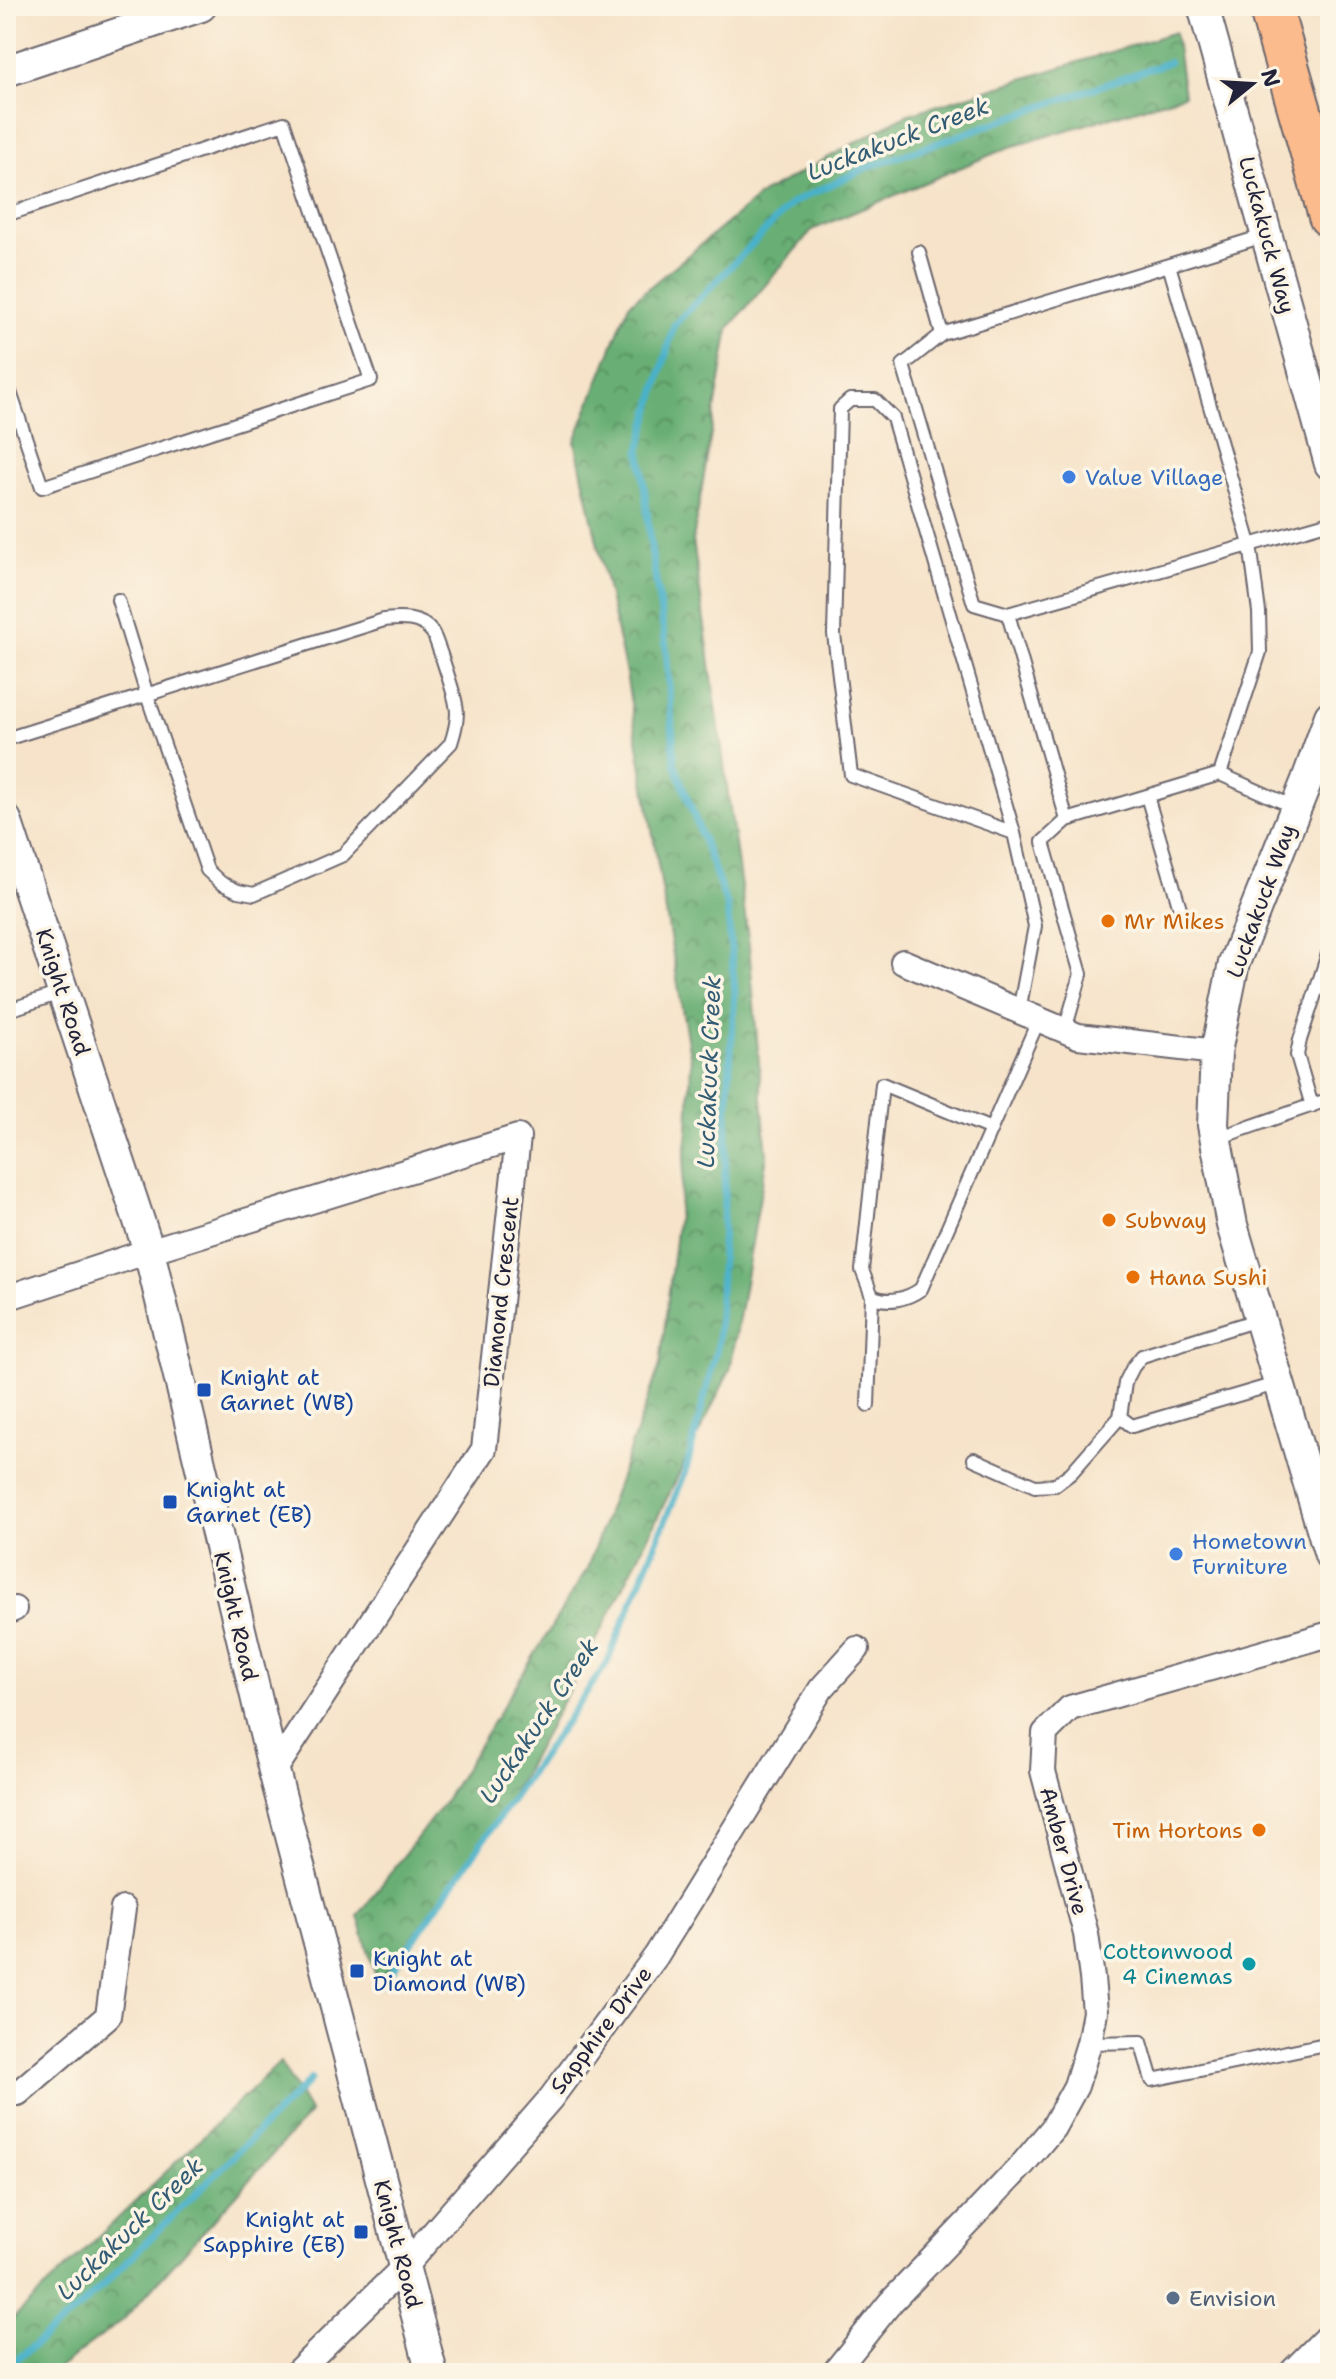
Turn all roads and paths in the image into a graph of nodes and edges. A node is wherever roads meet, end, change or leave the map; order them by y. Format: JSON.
{"nodes":[{"id":1,"x":201,"y":6,"type":"edge"},
{"id":2,"x":1203,"y":6,"type":"edge"},
{"id":3,"x":1270,"y":6,"type":"edge"},
{"id":4,"x":6,"y":71,"type":"edge"},
{"id":5,"x":6,"y":215,"type":"edge"},
{"id":6,"x":1330,"y":216,"type":"edge"},
{"id":7,"x":1267,"y":235,"type":"junction"},
{"id":8,"x":919,"y":252,"type":"dead end"},
{"id":9,"x":1169,"y":265,"type":"junction"},
{"id":10,"x":942,"y":334,"type":"junction"},
{"id":11,"x":6,"y":380,"type":"edge"},
{"id":12,"x":1330,"y":464,"type":"edge"},
{"id":13,"x":1330,"y":522,"type":"edge"},
{"id":14,"x":1250,"y":544,"type":"junction"},
{"id":15,"x":118,"y":600,"type":"dead end"},
{"id":16,"x":1008,"y":614,"type":"junction"},
{"id":17,"x":147,"y":695,"type":"junction"},
{"id":18,"x":1330,"y":716,"type":"edge"},
{"id":19,"x":6,"y":739,"type":"edge"},
{"id":20,"x":1321,"y":773,"type":"edge"},
{"id":21,"x":1220,"y":774,"type":"junction"},
{"id":22,"x":1147,"y":796,"type":"junction"},
{"id":23,"x":1296,"y":808,"type":"junction"},
{"id":24,"x":6,"y":820,"type":"edge"},
{"id":25,"x":1067,"y":820,"type":"junction"},
{"id":26,"x":1014,"y":833,"type":"junction"},
{"id":27,"x":1182,"y":915,"type":"dead end"},
{"id":28,"x":1330,"y":950,"type":"edge"},
{"id":29,"x":903,"y":962,"type":"dead end"},
{"id":30,"x":63,"y":992,"type":"junction"},
{"id":31,"x":6,"y":1011,"type":"edge"},
{"id":32,"x":1029,"y":1015,"type":"junction"},
{"id":33,"x":1065,"y":1030,"type":"junction"},
{"id":34,"x":1216,"y":1052,"type":"junction"},
{"id":35,"x":1330,"y":1099,"type":"edge"},
{"id":36,"x":1312,"y":1106,"type":"junction"},
{"id":37,"x":991,"y":1129,"type":"junction"},
{"id":38,"x":1215,"y":1139,"type":"junction"},
{"id":39,"x":149,"y":1251,"type":"junction"},
{"id":40,"x":872,"y":1296,"type":"junction"},
{"id":41,"x":6,"y":1298,"type":"edge"},
{"id":42,"x":1260,"y":1319,"type":"junction"},
{"id":43,"x":1279,"y":1383,"type":"junction"},
{"id":44,"x":868,"y":1405,"type":"dead end"},
{"id":45,"x":1120,"y":1417,"type":"junction"},
{"id":46,"x":974,"y":1459,"type":"dead end"},
{"id":47,"x":1330,"y":1555,"type":"edge"},
{"id":48,"x":1330,"y":1634,"type":"edge"},
{"id":49,"x":857,"y":1649,"type":"dead end"},
{"id":50,"x":274,"y":1771,"type":"junction"},
{"id":51,"x":123,"y":1909,"type":"dead end"},
{"id":52,"x":1089,"y":2043,"type":"junction"},
{"id":53,"x":1330,"y":2043,"type":"edge"},
{"id":54,"x":6,"y":2093,"type":"edge"},
{"id":55,"x":404,"y":2267,"type":"junction"},
{"id":56,"x":1330,"y":2338,"type":"edge"},
{"id":57,"x":296,"y":2373,"type":"edge"},
{"id":58,"x":432,"y":2373,"type":"edge"},
{"id":59,"x":834,"y":2373,"type":"edge"},
{"id":60,"x":1295,"y":2373,"type":"edge"}],
"edges":[{"from":1,"to":4,"type":"street"},
{"from":2,"to":7,"type":"street","name":"Luckakuck Way"},
{"from":3,"to":6,"type":"highway"},
{"from":5,"to":11,"type":"lane"},
{"from":7,"to":9,"type":"lane"},
{"from":7,"to":12,"type":"street","name":"Luckakuck Way"},
{"from":8,"to":10,"type":"lane"},
{"from":9,"to":10,"type":"lane"},
{"from":9,"to":14,"type":"lane"},
{"from":10,"to":16,"type":"lane"},
{"from":13,"to":14,"type":"lane"},
{"from":14,"to":16,"type":"lane"},
{"from":14,"to":21,"type":"lane"},
{"from":15,"to":17,"type":"lane"},
{"from":16,"to":25,"type":"lane"},
{"from":17,"to":17,"type":"lane"},
{"from":17,"to":19,"type":"lane"},
{"from":18,"to":20,"type":"street","name":"Luckakuck Way"},
{"from":20,"to":23,"type":"street","name":"Luckakuck Way"},
{"from":21,"to":22,"type":"lane"},
{"from":21,"to":23,"type":"lane"},
{"from":22,"to":25,"type":"lane"},
{"from":22,"to":27,"type":"lane"},
{"from":23,"to":34,"type":"street","name":"Luckakuck Way"},
{"from":24,"to":30,"type":"street","name":"Knight Road"},
{"from":25,"to":33,"type":"lane"},
{"from":26,"to":26,"type":"lane"},
{"from":26,"to":32,"type":"lane"},
{"from":28,"to":36,"type":"lane"},
{"from":29,"to":32,"type":"street"},
{"from":30,"to":31,"type":"lane"},
{"from":30,"to":39,"type":"street","name":"Knight Road"},
{"from":32,"to":33,"type":"street"},
{"from":32,"to":37,"type":"lane"},
{"from":33,"to":34,"type":"street"},
{"from":34,"to":38,"type":"street","name":"Luckakuck Way"},
{"from":35,"to":36,"type":"lane"},
{"from":36,"to":38,"type":"lane"},
{"from":37,"to":40,"type":"lane"},
{"from":37,"to":40,"type":"lane"},
{"from":38,"to":42,"type":"street","name":"Luckakuck Way"},
{"from":39,"to":41,"type":"street"},
{"from":39,"to":50,"type":"street","name":"Knight Road"},
{"from":39,"to":50,"type":"street","name":"Diamond Crescent"},
{"from":40,"to":44,"type":"lane"},
{"from":42,"to":43,"type":"street","name":"Luckakuck Way"},
{"from":42,"to":45,"type":"lane"},
{"from":43,"to":45,"type":"lane"},
{"from":43,"to":47,"type":"street","name":"Luckakuck Way"},
{"from":45,"to":46,"type":"lane"},
{"from":48,"to":52,"type":"street","name":"Amber Drive"},
{"from":49,"to":55,"type":"street","name":"Sapphire Drive"},
{"from":50,"to":55,"type":"street","name":"Knight Road"},
{"from":51,"to":54,"type":"street"},
{"from":52,"to":53,"type":"lane"},
{"from":52,"to":59,"type":"street","name":"Amber Drive"},
{"from":55,"to":57,"type":"street","name":"Sapphire Drive"},
{"from":55,"to":58,"type":"street","name":"Knight Road"},
{"from":56,"to":60,"type":"street"}]}
